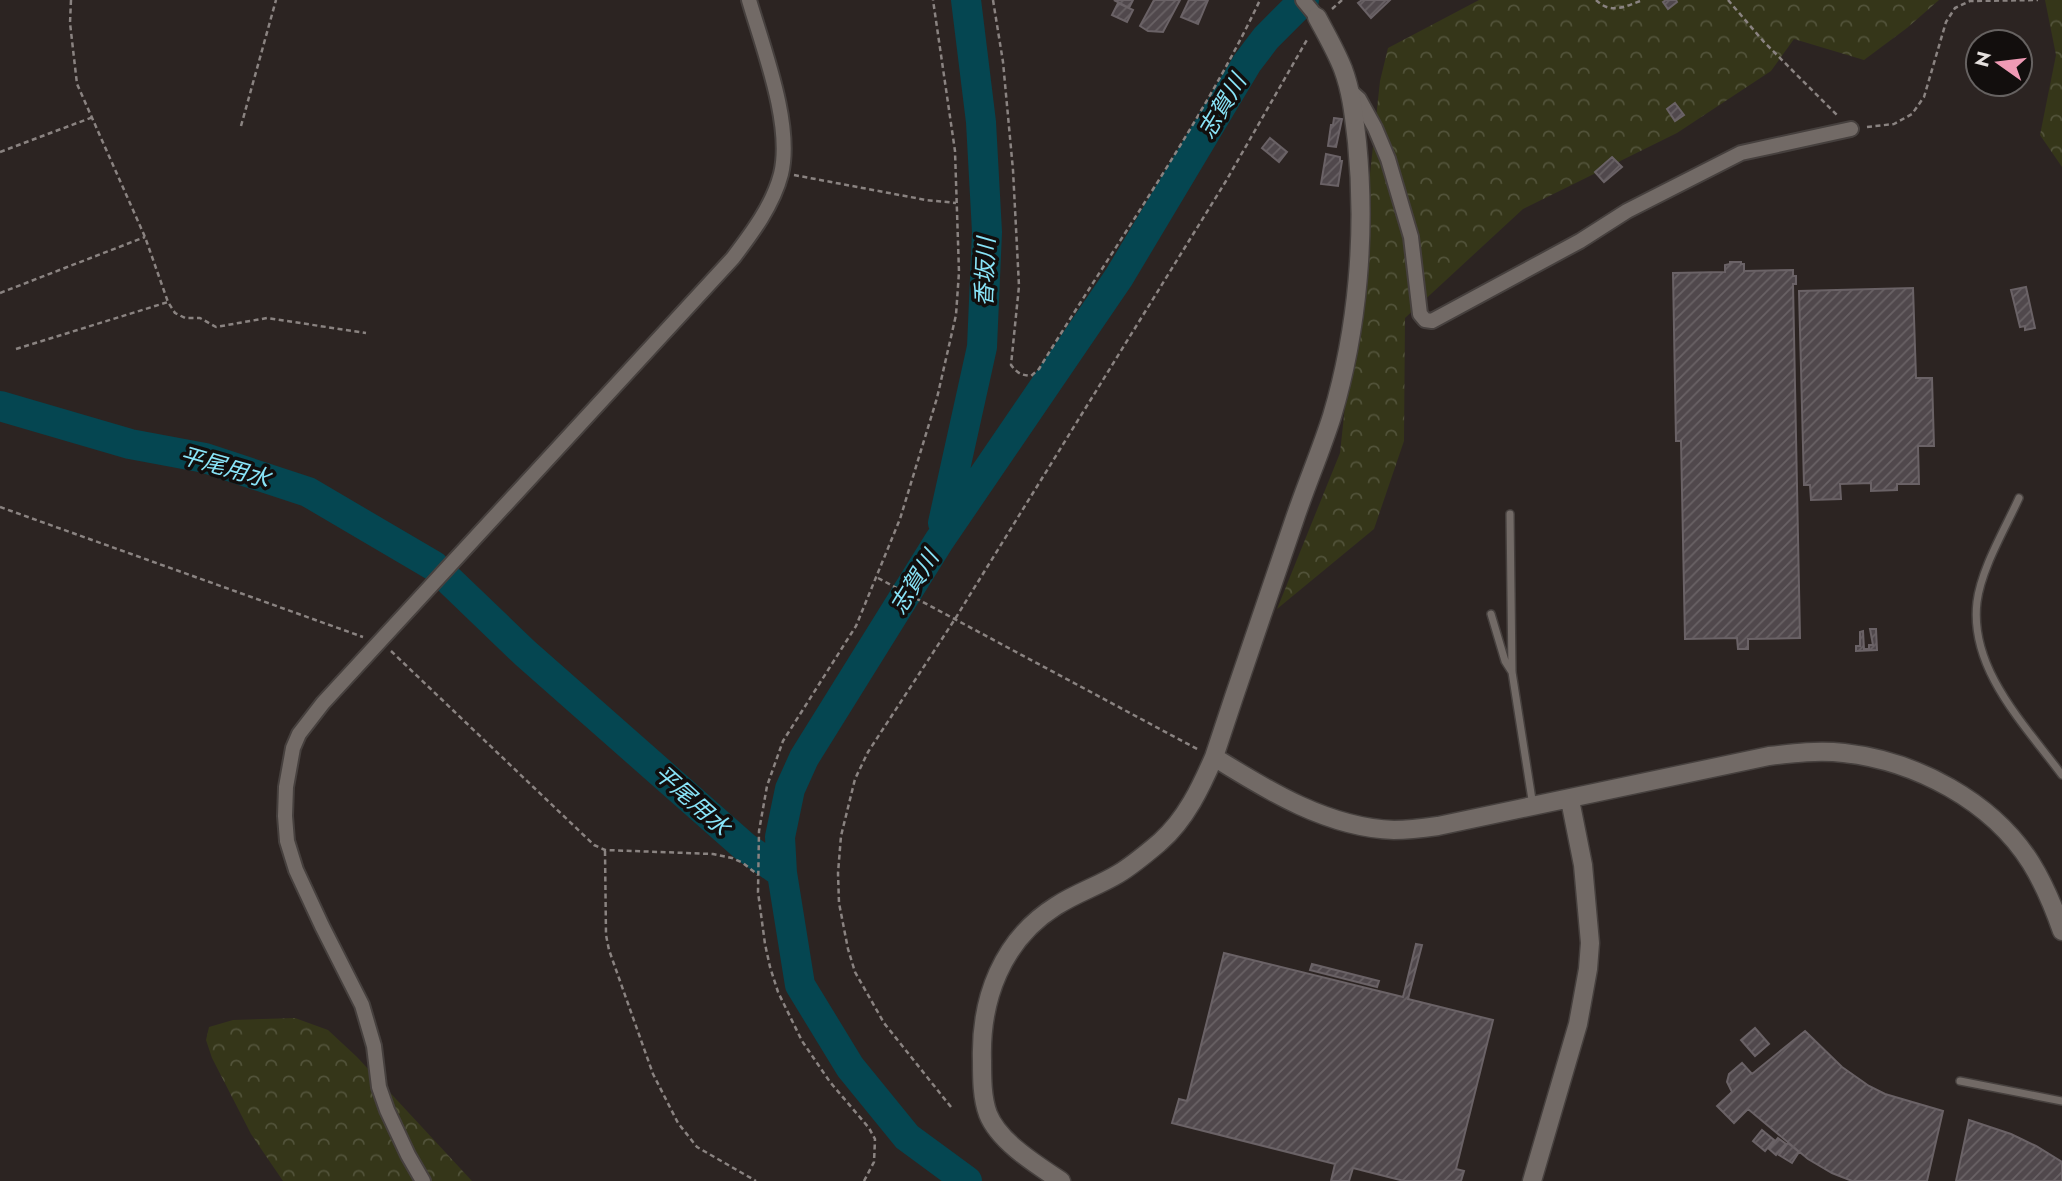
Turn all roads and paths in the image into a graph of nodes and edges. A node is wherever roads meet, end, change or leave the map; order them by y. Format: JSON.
{"nodes":[{"id":1,"x":71,"y":0,"type":"edge"},
{"id":2,"x":276,"y":0,"type":"edge"},
{"id":3,"x":749,"y":0,"type":"edge"},
{"id":4,"x":933,"y":0,"type":"edge"},
{"id":5,"x":993,"y":0,"type":"edge"},
{"id":6,"x":1260,"y":0,"type":"edge"},
{"id":7,"x":1303,"y":0,"type":"edge"},
{"id":8,"x":1596,"y":0,"type":"edge"},
{"id":9,"x":1643,"y":0,"type":"edge"},
{"id":10,"x":1728,"y":0,"type":"edge"},
{"id":11,"x":2038,"y":0,"type":"edge"},
{"id":12,"x":1319,"y":20,"type":"junction"},
{"id":13,"x":1349,"y":90,"type":"junction"},
{"id":14,"x":93,"y":117,"type":"junction"},
{"id":15,"x":241,"y":127,"type":"dead end"},
{"id":16,"x":1851,"y":129,"type":"junction"},
{"id":17,"x":0,"y":152,"type":"edge"},
{"id":18,"x":781,"y":173,"type":"junction"},
{"id":19,"x":956,"y":203,"type":"junction"},
{"id":20,"x":145,"y":237,"type":"junction"},
{"id":21,"x":0,"y":293,"type":"edge"},
{"id":22,"x":168,"y":302,"type":"junction"},
{"id":23,"x":366,"y":333,"type":"dead end"},
{"id":24,"x":16,"y":349,"type":"dead end"},
{"id":25,"x":2019,"y":498,"type":"dead end"},
{"id":26,"x":0,"y":508,"type":"edge"},
{"id":27,"x":1510,"y":514,"type":"dead end"},
{"id":28,"x":877,"y":577,"type":"junction"},
{"id":29,"x":1492,"y":614,"type":"dead end"},
{"id":30,"x":953,"y":618,"type":"junction"},
{"id":31,"x":378,"y":644,"type":"junction"},
{"id":32,"x":1512,"y":672,"type":"junction"},
{"id":33,"x":1214,"y":757,"type":"junction"},
{"id":34,"x":2062,"y":775,"type":"edge"},
{"id":35,"x":1570,"y":800,"type":"junction"},
{"id":36,"x":1533,"y":807,"type":"junction"},
{"id":37,"x":605,"y":850,"type":"junction"},
{"id":38,"x":758,"y":875,"type":"junction"},
{"id":39,"x":2062,"y":931,"type":"edge"},
{"id":40,"x":1960,"y":1081,"type":"dead end"},
{"id":41,"x":2062,"y":1101,"type":"edge"},
{"id":42,"x":951,"y":1107,"type":"dead end"},
{"id":43,"x":423,"y":1181,"type":"edge"},
{"id":44,"x":757,"y":1181,"type":"edge"},
{"id":45,"x":864,"y":1181,"type":"edge"},
{"id":46,"x":1062,"y":1181,"type":"edge"},
{"id":47,"x":1532,"y":1181,"type":"edge"}],
"edges":[{"from":1,"to":14,"type":"path"},
{"from":2,"to":15,"type":"path"},
{"from":3,"to":18,"type":"street"},
{"from":4,"to":19,"type":"path"},
{"from":5,"to":6,"type":"path"},
{"from":7,"to":12,"type":"street"},
{"from":8,"to":9,"type":"path"},
{"from":10,"to":16,"type":"path"},
{"from":11,"to":16,"type":"path"},
{"from":12,"to":13,"type":"street"},
{"from":12,"to":30,"type":"path"},
{"from":13,"to":16,"type":"street"},
{"from":13,"to":33,"type":"street"},
{"from":14,"to":17,"type":"path"},
{"from":14,"to":20,"type":"path"},
{"from":18,"to":19,"type":"path"},
{"from":18,"to":31,"type":"street"},
{"from":19,"to":28,"type":"path"},
{"from":20,"to":21,"type":"path"},
{"from":20,"to":22,"type":"path"},
{"from":22,"to":23,"type":"path"},
{"from":22,"to":24,"type":"path"},
{"from":25,"to":34,"type":"lane"},
{"from":26,"to":31,"type":"path"},
{"from":27,"to":32,"type":"lane"},
{"from":28,"to":30,"type":"path"},
{"from":28,"to":38,"type":"path"},
{"from":29,"to":32,"type":"lane"},
{"from":30,"to":33,"type":"path"},
{"from":30,"to":42,"type":"path"},
{"from":31,"to":37,"type":"path"},
{"from":31,"to":43,"type":"street"},
{"from":32,"to":36,"type":"lane"},
{"from":33,"to":36,"type":"street"},
{"from":33,"to":46,"type":"street"},
{"from":35,"to":36,"type":"street"},
{"from":35,"to":39,"type":"street"},
{"from":35,"to":47,"type":"street"},
{"from":37,"to":38,"type":"path"},
{"from":37,"to":44,"type":"path"},
{"from":38,"to":45,"type":"path"},
{"from":40,"to":41,"type":"lane"}]}
